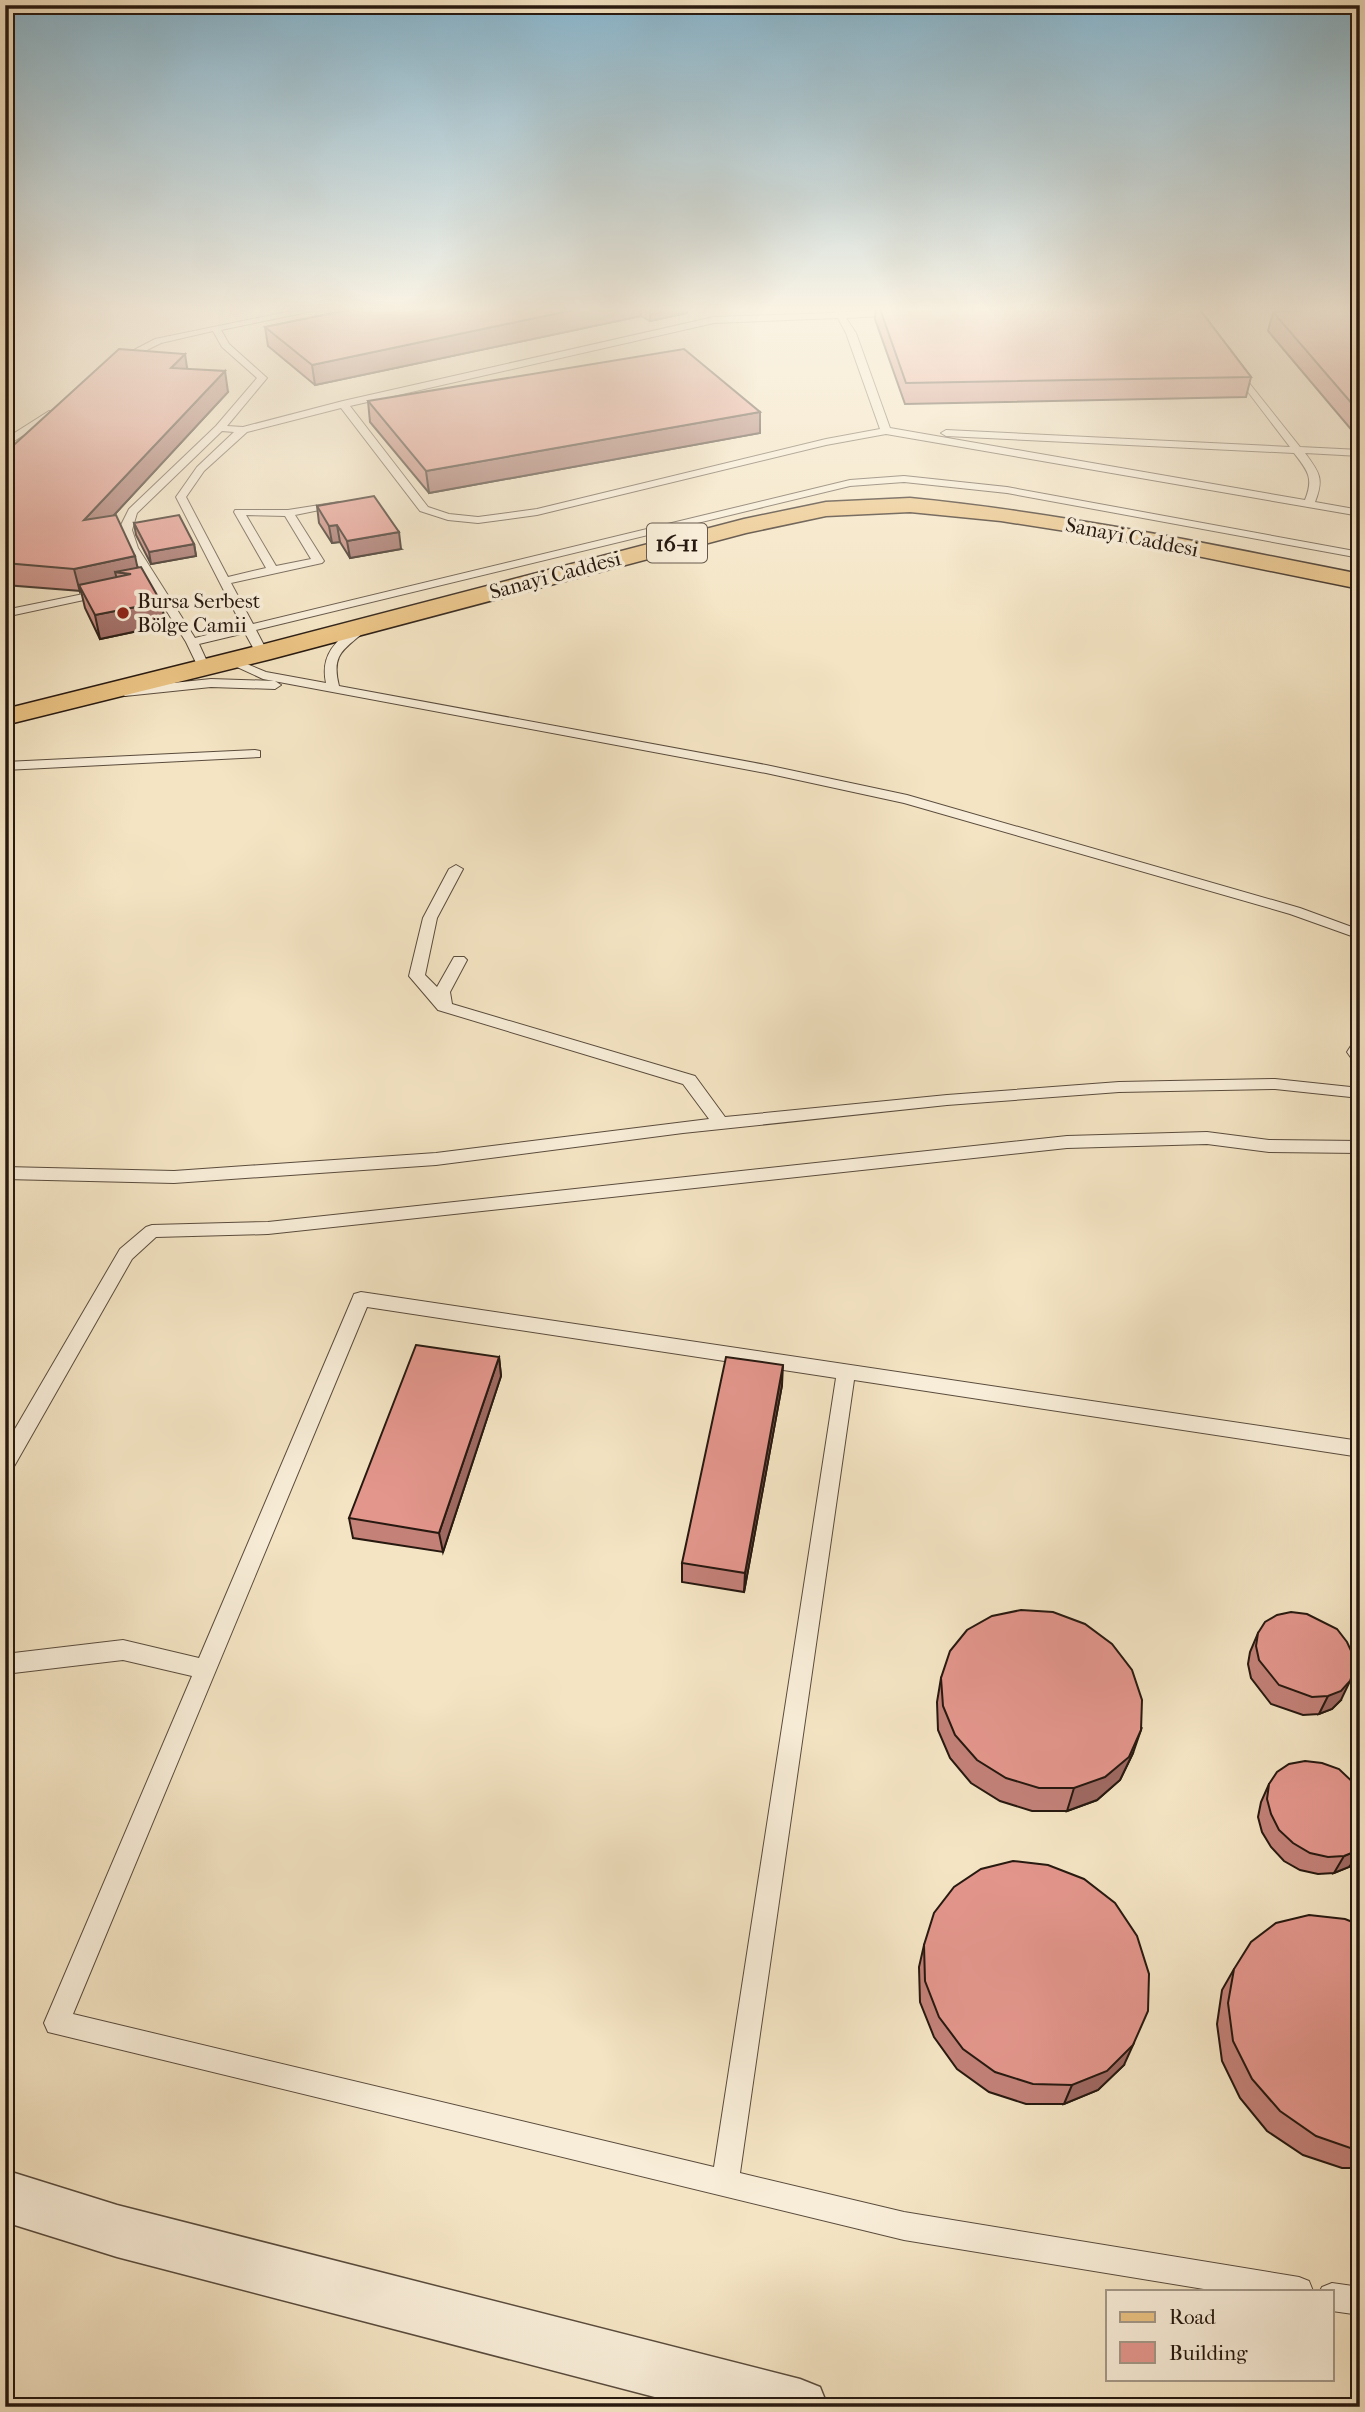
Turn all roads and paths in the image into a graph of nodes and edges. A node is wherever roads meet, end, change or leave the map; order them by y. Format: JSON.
{"nodes":[{"id":1,"x":42,"y":419,"type":"edge"},
{"id":2,"x":228,"y":419,"type":"edge"},
{"id":3,"x":287,"y":419,"type":"edge"},
{"id":4,"x":354,"y":419,"type":"edge"},
{"id":5,"x":881,"y":419,"type":"edge"},
{"id":6,"x":1274,"y":419,"type":"edge"},
{"id":7,"x":220,"y":428,"type":"junction"},
{"id":8,"x":243,"y":430,"type":"junction"},
{"id":9,"x":886,"y":432,"type":"junction"},
{"id":10,"x":5,"y":444,"type":"edge"},
{"id":11,"x":1298,"y":450,"type":"junction"},
{"id":12,"x":1360,"y":453,"type":"edge"},
{"id":13,"x":357,"y":502,"type":"edge"},
{"id":14,"x":1308,"y":503,"type":"junction"},
{"id":15,"x":289,"y":513,"type":"junction"},
{"id":16,"x":1360,"y":513,"type":"edge"},
{"id":17,"x":1360,"y":555,"type":"edge"},
{"id":18,"x":273,"y":570,"type":"junction"},
{"id":19,"x":223,"y":581,"type":"junction"},
{"id":20,"x":155,"y":582,"type":"junction"},
{"id":21,"x":1360,"y":582,"type":"edge"},
{"id":22,"x":141,"y":585,"type":"edge"},
{"id":23,"x":114,"y":591,"type":"edge"},
{"id":24,"x":5,"y":614,"type":"edge"},
{"id":25,"x":365,"y":625,"type":"junction"},
{"id":26,"x":249,"y":628,"type":"junction"},
{"id":27,"x":192,"y":642,"type":"junction"},
{"id":28,"x":262,"y":653,"type":"junction"},
{"id":29,"x":230,"y":661,"type":"junction"},
{"id":30,"x":204,"y":668,"type":"junction"},
{"id":31,"x":334,"y":689,"type":"junction"},
{"id":32,"x":95,"y":696,"type":"junction"},
{"id":33,"x":5,"y":717,"type":"edge"},
{"id":34,"x":255,"y":754,"type":"dead end"},
{"id":35,"x":5,"y":766,"type":"edge"},
{"id":36,"x":456,"y":869,"type":"dead end"},
{"id":37,"x":1360,"y":935,"type":"edge"},
{"id":38,"x":459,"y":960,"type":"dead end"},
{"id":39,"x":444,"y":1004,"type":"junction"},
{"id":40,"x":1360,"y":1045,"type":"edge"},
{"id":41,"x":1360,"y":1058,"type":"edge"},
{"id":42,"x":1360,"y":1093,"type":"edge"},
{"id":43,"x":721,"y":1124,"type":"junction"},
{"id":44,"x":1360,"y":1147,"type":"edge"},
{"id":45,"x":5,"y":1174,"type":"edge"},
{"id":46,"x":846,"y":1372,"type":"junction"},
{"id":47,"x":1360,"y":1449,"type":"edge"},
{"id":48,"x":5,"y":1464,"type":"edge"},
{"id":49,"x":5,"y":1664,"type":"edge"},
{"id":50,"x":205,"y":1670,"type":"junction"},
{"id":51,"x":725,"y":2183,"type":"junction"},
{"id":52,"x":5,"y":2196,"type":"edge"},
{"id":53,"x":1294,"y":2290,"type":"edge"},
{"id":54,"x":1334,"y":2297,"type":"edge"},
{"id":55,"x":1360,"y":2301,"type":"edge"},
{"id":56,"x":800,"y":2407,"type":"edge"}],
"edges":[{"from":1,"to":10,"type":"lane"},
{"from":2,"to":7,"type":"lane"},
{"from":3,"to":8,"type":"lane"},
{"from":4,"to":9,"type":"lane"},
{"from":5,"to":9,"type":"lane"},
{"from":6,"to":11,"type":"lane"},
{"from":7,"to":8,"type":"lane"},
{"from":7,"to":20,"type":"lane"},
{"from":8,"to":19,"type":"lane"},
{"from":9,"to":11,"type":"lane"},
{"from":9,"to":14,"type":"lane"},
{"from":11,"to":12,"type":"lane"},
{"from":11,"to":14,"type":"lane"},
{"from":13,"to":15,"type":"lane"},
{"from":14,"to":16,"type":"lane"},
{"from":15,"to":18,"type":"lane"},
{"from":15,"to":18,"type":"lane"},
{"from":17,"to":26,"type":"lane"},
{"from":18,"to":19,"type":"lane"},
{"from":19,"to":26,"type":"lane"},
{"from":20,"to":22,"type":"lane"},
{"from":20,"to":27,"type":"lane"},
{"from":21,"to":25,"type":"main road","name":"Sanayi Caddesi","number":"16-11"},
{"from":23,"to":24,"type":"lane"},
{"from":25,"to":28,"type":"main road","name":"Sanayi Caddesi","number":"16-11"},
{"from":25,"to":31,"type":"lane"},
{"from":26,"to":27,"type":"lane"},
{"from":26,"to":28,"type":"lane"},
{"from":27,"to":30,"type":"lane"},
{"from":28,"to":29,"type":"main road","name":"Sanayi Caddesi","number":"16-11"},
{"from":29,"to":30,"type":"main road","name":"Sanayi Caddesi","number":"16-11"},
{"from":29,"to":31,"type":"lane"},
{"from":30,"to":32,"type":"main road","name":"Sanayi Caddesi","number":"16-11"},
{"from":31,"to":32,"type":"lane"},
{"from":31,"to":37,"type":"lane"},
{"from":32,"to":33,"type":"main road","name":"Sanayi Caddesi","number":"16-11"},
{"from":34,"to":35,"type":"lane"},
{"from":36,"to":39,"type":"lane"},
{"from":38,"to":39,"type":"lane"},
{"from":39,"to":43,"type":"lane"},
{"from":40,"to":41,"type":"lane"},
{"from":42,"to":43,"type":"lane"},
{"from":43,"to":45,"type":"lane"},
{"from":44,"to":48,"type":"lane"},
{"from":46,"to":47,"type":"lane"},
{"from":46,"to":50,"type":"lane"},
{"from":46,"to":51,"type":"lane"},
{"from":49,"to":50,"type":"lane"},
{"from":50,"to":51,"type":"lane"},
{"from":51,"to":53,"type":"lane"},
{"from":52,"to":56,"type":"street"},
{"from":54,"to":55,"type":"lane"}]}
